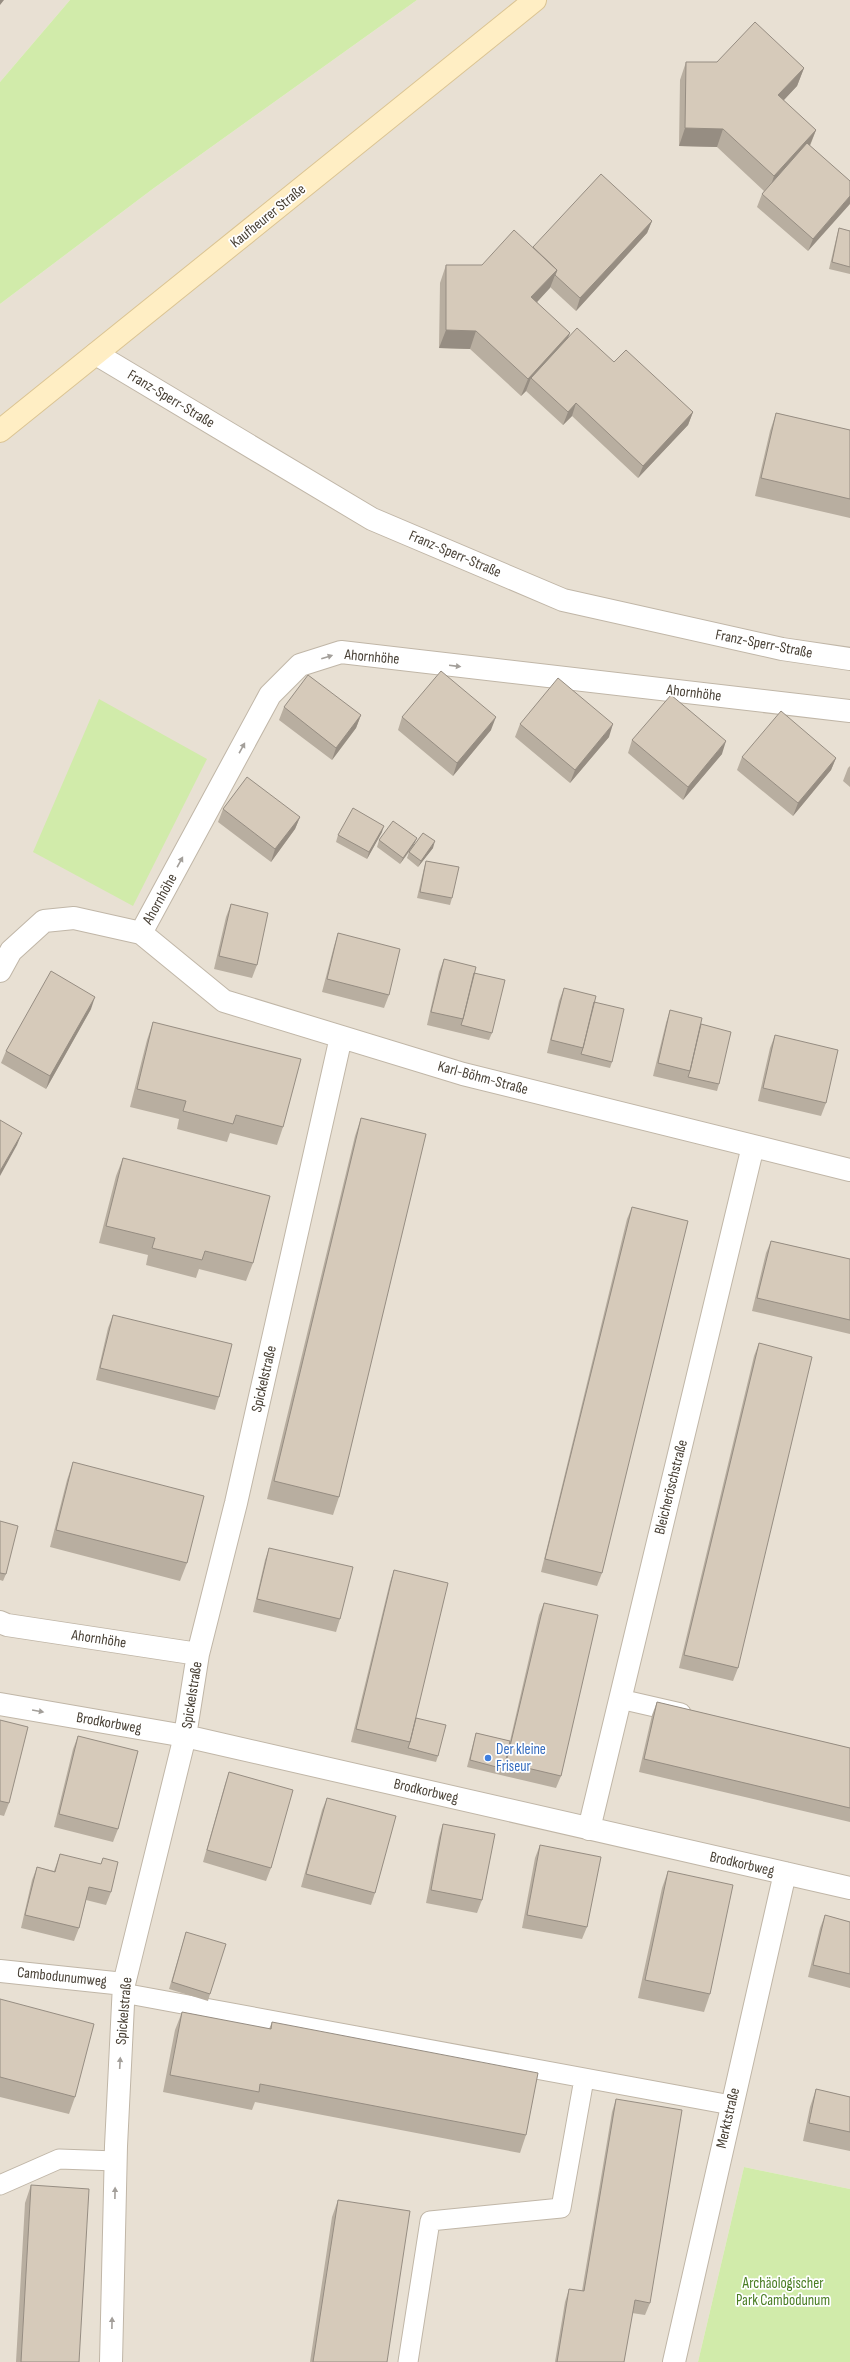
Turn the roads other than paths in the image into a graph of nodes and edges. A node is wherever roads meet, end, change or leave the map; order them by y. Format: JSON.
{"nodes":[{"id":1,"x":535,"y":0,"type":"edge"},
{"id":2,"x":96,"y":354,"type":"junction"},
{"id":3,"x":0,"y":431,"type":"edge"},
{"id":4,"x":850,"y":659,"type":"edge"},
{"id":5,"x":850,"y":711,"type":"edge"},
{"id":6,"x":141,"y":933,"type":"junction"},
{"id":7,"x":0,"y":971,"type":"edge"},
{"id":8,"x":341,"y":1037,"type":"junction"},
{"id":9,"x":753,"y":1146,"type":"junction"},
{"id":10,"x":850,"y":1170,"type":"edge"},
{"id":11,"x":0,"y":1622,"type":"edge"},
{"id":12,"x":198,"y":1654,"type":"junction"},
{"id":13,"x":620,"y":1699,"type":"junction"},
{"id":14,"x":0,"y":1704,"type":"edge"},
{"id":15,"x":696,"y":1717,"type":"edge"},
{"id":16,"x":185,"y":1736,"type":"junction"},
{"id":17,"x":589,"y":1829,"type":"junction"},
{"id":18,"x":784,"y":1874,"type":"junction"},
{"id":19,"x":850,"y":1888,"type":"edge"},
{"id":20,"x":0,"y":1971,"type":"edge"},
{"id":21,"x":124,"y":1988,"type":"junction"},
{"id":22,"x":584,"y":2079,"type":"junction"},
{"id":23,"x":731,"y":2104,"type":"junction"},
{"id":24,"x":116,"y":2161,"type":"junction"},
{"id":25,"x":0,"y":2185,"type":"edge"},
{"id":26,"x":112,"y":2362,"type":"edge"},
{"id":27,"x":408,"y":2362,"type":"edge"},
{"id":28,"x":674,"y":2362,"type":"edge"}],
"edges":[{"from":1,"to":2,"type":"street","name":"Kaufbeurer Straße"},
{"from":2,"to":3,"type":"street","name":"Kaufbeurer Straße"},
{"from":2,"to":4,"type":"street","name":"Franz-Sperr-Straße"},
{"from":6,"to":5,"type":"street","name":"Ahornhöhe","one_way":true},
{"from":6,"to":7,"type":"street","name":"Ahornhöhe"},
{"from":6,"to":8,"type":"street","name":"Karl-Böhm-Straße"},
{"from":8,"to":9,"type":"street","name":"Karl-Böhm-Straße"},
{"from":8,"to":12,"type":"street","name":"Spickelstraße"},
{"from":9,"to":10,"type":"street","name":"Karl-Böhm-Straße"},
{"from":9,"to":13,"type":"street","name":"Bleicheröschstraße"},
{"from":11,"to":12,"type":"street","name":"Ahornhöhe"},
{"from":12,"to":16,"type":"street","name":"Spickelstraße"},
{"from":13,"to":15,"type":"lane"},
{"from":13,"to":17,"type":"street","name":"Bleicheröschstraße"},
{"from":14,"to":16,"type":"street","name":"Brodkorbweg","one_way":true},
{"from":16,"to":17,"type":"street","name":"Brodkorbweg"},
{"from":16,"to":21,"type":"street","name":"Spickelstraße"},
{"from":17,"to":18,"type":"street","name":"Brodkorbweg"},
{"from":18,"to":19,"type":"street","name":"Brodkorbweg"},
{"from":18,"to":23,"type":"street","name":"Merktstraße"},
{"from":20,"to":21,"type":"street","name":"Cambodunumweg"},
{"from":21,"to":22,"type":"lane"},
{"from":24,"to":21,"type":"street","name":"Spickelstraße","one_way":true},
{"from":22,"to":23,"type":"lane"},
{"from":22,"to":27,"type":"lane"},
{"from":23,"to":28,"type":"street","name":"Merktstraße"},
{"from":24,"to":25,"type":"lane"},
{"from":26,"to":24,"type":"street","name":"Spickelstraße","one_way":true}]}
